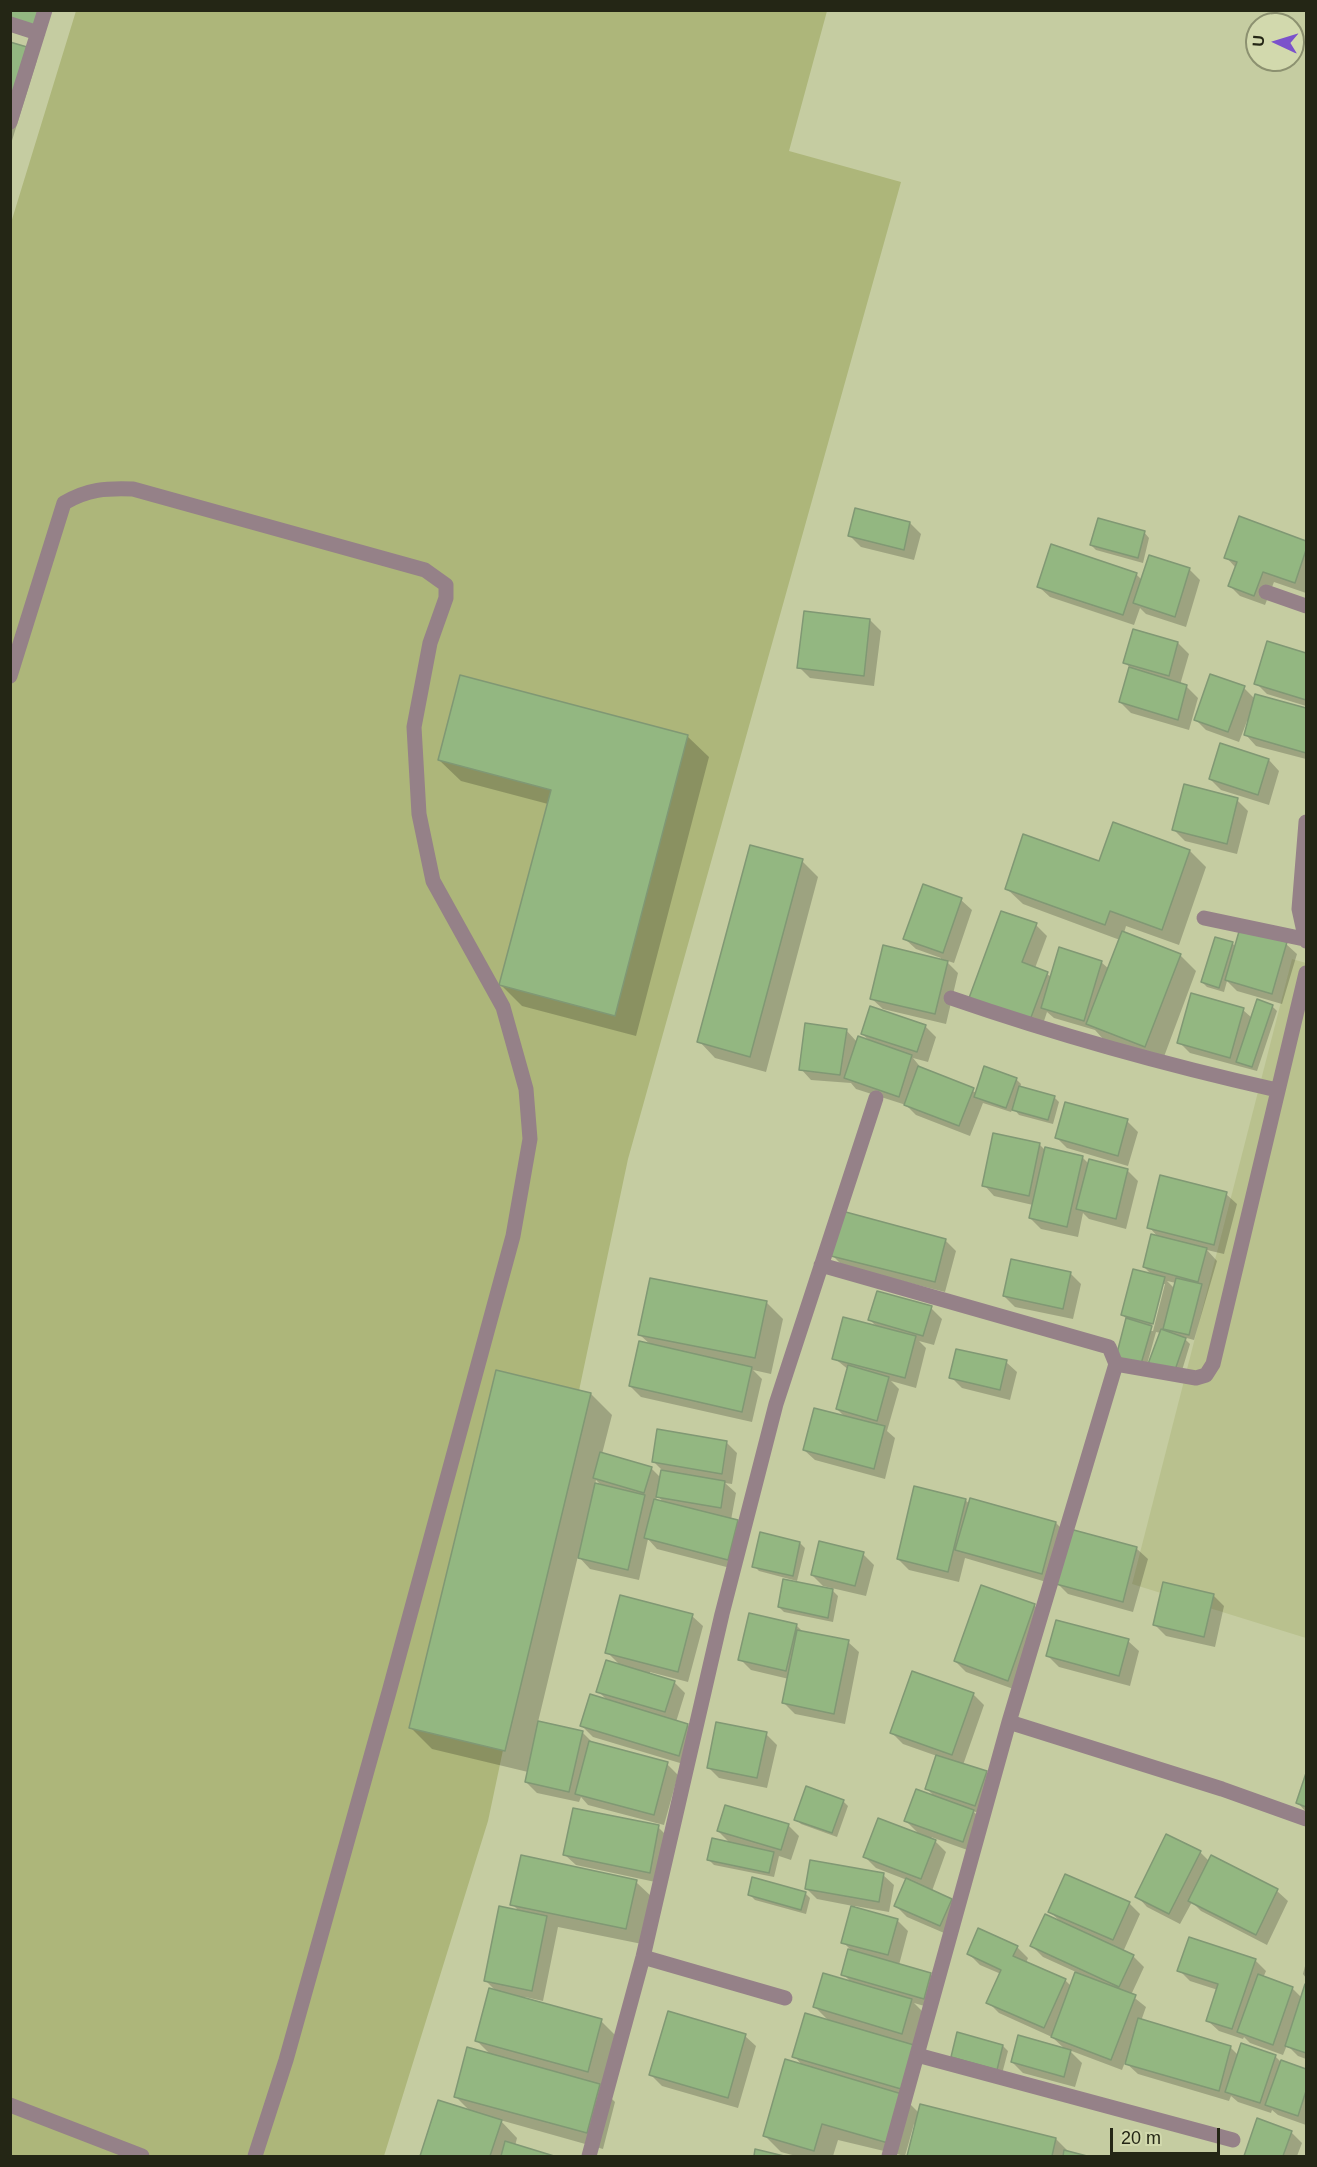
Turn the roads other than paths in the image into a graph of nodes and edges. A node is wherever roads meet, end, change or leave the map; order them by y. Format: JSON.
{"nodes":[{"id":1,"x":45,"y":10,"type":"edge"},
{"id":2,"x":10,"y":24,"type":"edge"},
{"id":3,"x":38,"y":33,"type":"junction"},
{"id":4,"x":10,"y":122,"type":"edge"},
{"id":5,"x":1266,"y":592,"type":"dead end"},
{"id":6,"x":1306,"y":606,"type":"edge"},
{"id":7,"x":10,"y":676,"type":"edge"},
{"id":8,"x":1306,"y":822,"type":"edge"},
{"id":9,"x":1204,"y":918,"type":"dead end"},
{"id":10,"x":1305,"y":940,"type":"edge"},
{"id":11,"x":1306,"y":973,"type":"edge"},
{"id":12,"x":951,"y":998,"type":"dead end"},
{"id":13,"x":1277,"y":1090,"type":"junction"},
{"id":14,"x":876,"y":1098,"type":"dead end"},
{"id":15,"x":821,"y":1265,"type":"junction"},
{"id":16,"x":1116,"y":1364,"type":"junction"},
{"id":17,"x":1009,"y":1722,"type":"junction"},
{"id":18,"x":1306,"y":1819,"type":"edge"},
{"id":19,"x":642,"y":1957,"type":"junction"},
{"id":20,"x":785,"y":1998,"type":"dead end"},
{"id":21,"x":918,"y":2055,"type":"junction"},
{"id":22,"x":10,"y":2105,"type":"edge"},
{"id":23,"x":1233,"y":2140,"type":"dead end"},
{"id":24,"x":142,"y":2157,"type":"edge"},
{"id":25,"x":255,"y":2157,"type":"edge"},
{"id":26,"x":589,"y":2157,"type":"edge"},
{"id":27,"x":889,"y":2157,"type":"edge"}],
"edges":[{"from":1,"to":3,"type":"street"},
{"from":2,"to":3,"type":"street"},
{"from":3,"to":4,"type":"street"},
{"from":5,"to":6,"type":"street"},
{"from":7,"to":25,"type":"street"},
{"from":8,"to":10,"type":"street"},
{"from":9,"to":10,"type":"street"},
{"from":11,"to":13,"type":"street"},
{"from":12,"to":13,"type":"street"},
{"from":13,"to":16,"type":"street"},
{"from":14,"to":15,"type":"street"},
{"from":15,"to":16,"type":"street"},
{"from":15,"to":19,"type":"street"},
{"from":16,"to":17,"type":"street"},
{"from":17,"to":18,"type":"street"},
{"from":17,"to":21,"type":"street"},
{"from":19,"to":20,"type":"street"},
{"from":19,"to":26,"type":"street"},
{"from":21,"to":23,"type":"street"},
{"from":21,"to":27,"type":"street"},
{"from":22,"to":24,"type":"street"}]}
